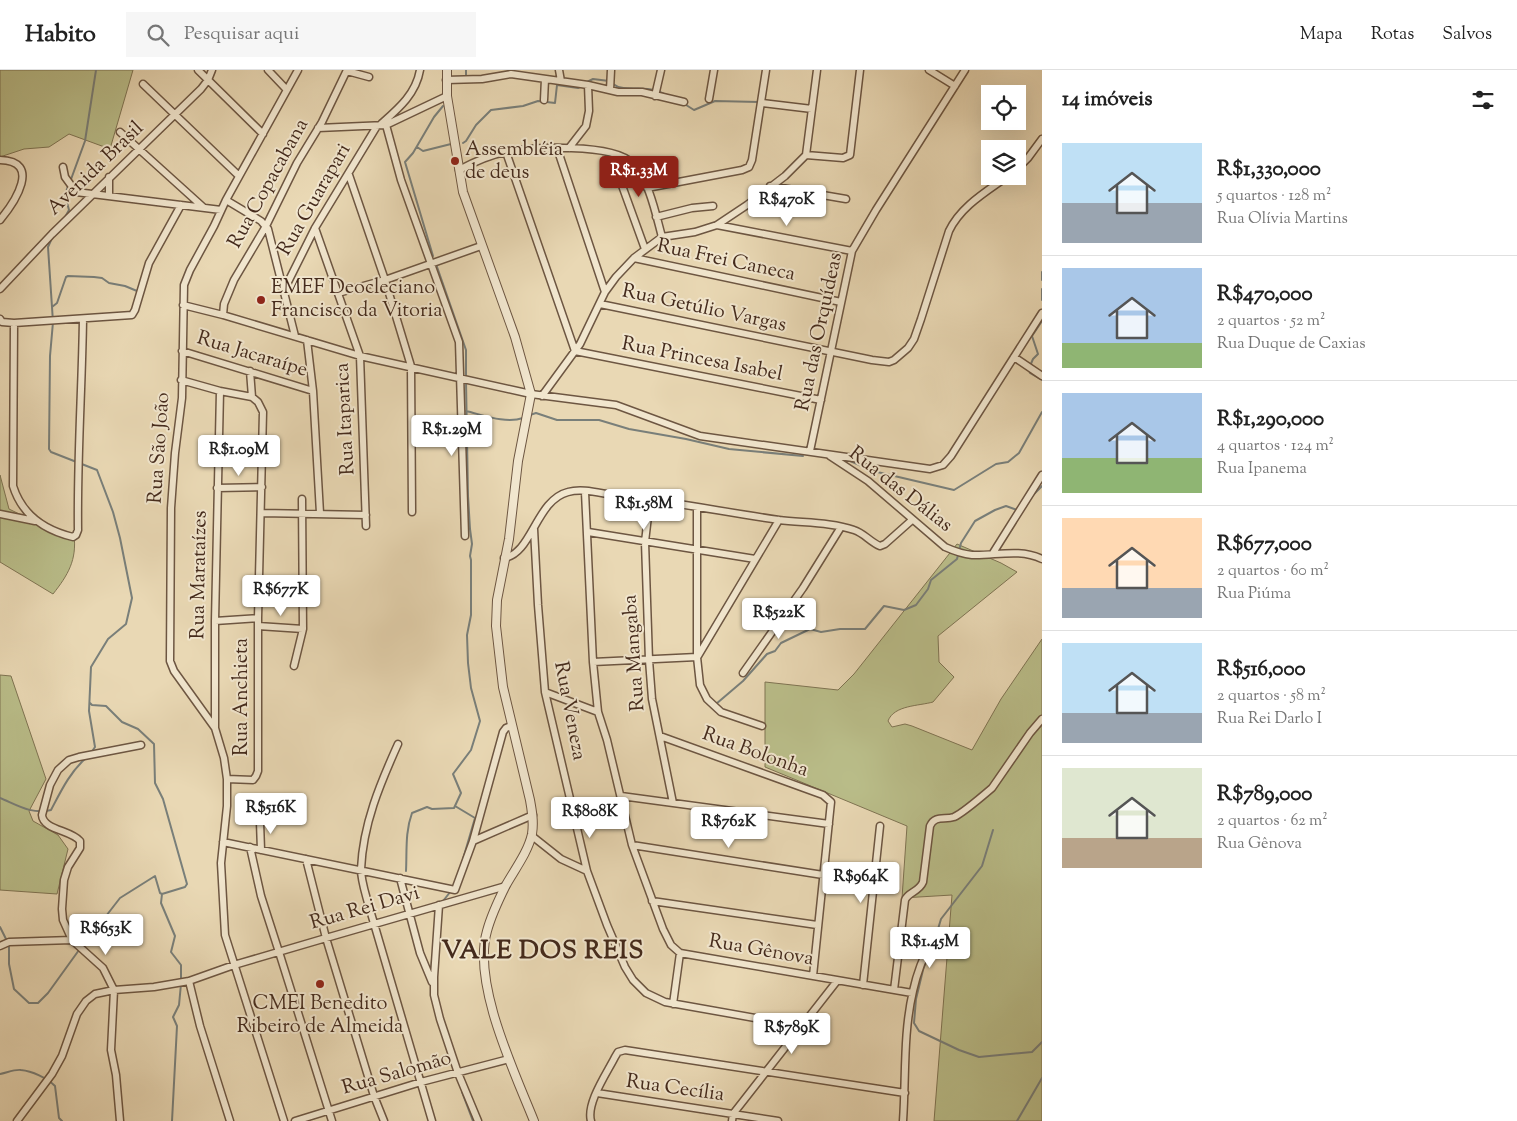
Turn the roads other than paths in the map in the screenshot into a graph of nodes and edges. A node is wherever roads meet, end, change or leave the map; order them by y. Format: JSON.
{"nodes":[{"id":1,"x":198,"y":70,"type":"edge"},
{"id":2,"x":212,"y":70,"type":"edge"},
{"id":3,"x":268,"y":70,"type":"edge"},
{"id":4,"x":298,"y":70,"type":"edge"},
{"id":5,"x":347,"y":70,"type":"edge"},
{"id":6,"x":420,"y":70,"type":"edge"},
{"id":7,"x":447,"y":70,"type":"edge"},
{"id":8,"x":559,"y":70,"type":"edge"},
{"id":9,"x":611,"y":70,"type":"edge"},
{"id":10,"x":661,"y":70,"type":"edge"},
{"id":11,"x":714,"y":70,"type":"edge"},
{"id":12,"x":766,"y":70,"type":"edge"},
{"id":13,"x":817,"y":70,"type":"edge"},
{"id":14,"x":860,"y":70,"type":"edge"},
{"id":15,"x":929,"y":70,"type":"edge"},
{"id":16,"x":966,"y":70,"type":"edge"},
{"id":17,"x":510,"y":72,"type":"edge"},
{"id":18,"x":369,"y":77,"type":"dead end"},
{"id":19,"x":545,"y":79,"type":"junction"},
{"id":20,"x":208,"y":80,"type":"junction"},
{"id":21,"x":446,"y":80,"type":"junction"},
{"id":22,"x":561,"y":81,"type":"junction"},
{"id":23,"x":143,"y":84,"type":"dead end"},
{"id":24,"x":588,"y":84,"type":"junction"},
{"id":25,"x":955,"y":86,"type":"junction"},
{"id":26,"x":287,"y":90,"type":"junction"},
{"id":27,"x":610,"y":90,"type":"junction"},
{"id":28,"x":447,"y":96,"type":"junction"},
{"id":29,"x":655,"y":96,"type":"junction"},
{"id":30,"x":709,"y":99,"type":"dead end"},
{"id":31,"x":544,"y":100,"type":"dead end"},
{"id":32,"x":684,"y":102,"type":"dead end"},
{"id":33,"x":762,"y":102,"type":"junction"},
{"id":34,"x":812,"y":109,"type":"junction"},
{"id":35,"x":176,"y":114,"type":"junction"},
{"id":36,"x":381,"y":125,"type":"junction"},
{"id":37,"x":318,"y":128,"type":"junction"},
{"id":38,"x":120,"y":132,"type":"dead end"},
{"id":39,"x":263,"y":134,"type":"junction"},
{"id":40,"x":1042,"y":139,"type":"edge"},
{"id":41,"x":557,"y":148,"type":"junction"},
{"id":42,"x":569,"y":148,"type":"junction"},
{"id":43,"x":138,"y":149,"type":"junction"},
{"id":44,"x":506,"y":152,"type":"junction"},
{"id":45,"x":806,"y":155,"type":"junction"},
{"id":46,"x":0,"y":160,"type":"edge"},
{"id":47,"x":1026,"y":160,"type":"edge"},
{"id":48,"x":63,"y":167,"type":"dead end"},
{"id":49,"x":459,"y":170,"type":"junction"},
{"id":50,"x":349,"y":174,"type":"junction"},
{"id":51,"x":239,"y":176,"type":"junction"},
{"id":52,"x":109,"y":177,"type":"junction"},
{"id":53,"x":620,"y":180,"type":"dead end"},
{"id":54,"x":997,"y":185,"type":"edge"},
{"id":55,"x":770,"y":186,"type":"junction"},
{"id":56,"x":647,"y":188,"type":"junction"},
{"id":57,"x":93,"y":194,"type":"junction"},
{"id":58,"x":110,"y":196,"type":"junction"},
{"id":59,"x":846,"y":199,"type":"dead end"},
{"id":60,"x":226,"y":200,"type":"junction"},
{"id":61,"x":181,"y":205,"type":"junction"},
{"id":62,"x":713,"y":206,"type":"dead end"},
{"id":63,"x":203,"y":207,"type":"junction"},
{"id":64,"x":222,"y":210,"type":"junction"},
{"id":65,"x":656,"y":217,"type":"junction"},
{"id":66,"x":0,"y":220,"type":"edge"},
{"id":67,"x":717,"y":225,"type":"junction"},
{"id":68,"x":266,"y":226,"type":"junction"},
{"id":69,"x":315,"y":228,"type":"junction"},
{"id":70,"x":662,"y":237,"type":"junction"},
{"id":71,"x":481,"y":246,"type":"junction"},
{"id":72,"x":645,"y":248,"type":"junction"},
{"id":73,"x":852,"y":251,"type":"junction"},
{"id":74,"x":634,"y":258,"type":"junction"},
{"id":75,"x":430,"y":263,"type":"junction"},
{"id":76,"x":385,"y":280,"type":"junction"},
{"id":77,"x":0,"y":289,"type":"edge"},
{"id":78,"x":283,"y":292,"type":"junction"},
{"id":79,"x":606,"y":292,"type":"junction"},
{"id":80,"x":338,"y":293,"type":"junction"},
{"id":81,"x":841,"y":302,"type":"junction"},
{"id":82,"x":600,"y":304,"type":"junction"},
{"id":83,"x":183,"y":305,"type":"junction"},
{"id":84,"x":1042,"y":314,"type":"edge"},
{"id":85,"x":223,"y":315,"type":"junction"},
{"id":86,"x":0,"y":319,"type":"edge"},
{"id":87,"x":83,"y":319,"type":"junction"},
{"id":88,"x":14,"y":323,"type":"junction"},
{"id":89,"x":295,"y":336,"type":"junction"},
{"id":90,"x":307,"y":340,"type":"junction"},
{"id":91,"x":182,"y":350,"type":"junction"},
{"id":92,"x":575,"y":351,"type":"junction"},
{"id":93,"x":830,"y":351,"type":"junction"},
{"id":94,"x":360,"y":356,"type":"junction"},
{"id":95,"x":1014,"y":357,"type":"junction"},
{"id":96,"x":411,"y":366,"type":"junction"},
{"id":97,"x":250,"y":372,"type":"junction"},
{"id":98,"x":1042,"y":376,"type":"edge"},
{"id":99,"x":460,"y":377,"type":"junction"},
{"id":100,"x":182,"y":380,"type":"junction"},
{"id":101,"x":313,"y":390,"type":"junction"},
{"id":102,"x":220,"y":391,"type":"junction"},
{"id":103,"x":531,"y":394,"type":"junction"},
{"id":104,"x":542,"y":396,"type":"junction"},
{"id":105,"x":252,"y":397,"type":"junction"},
{"id":106,"x":822,"y":400,"type":"junction"},
{"id":107,"x":812,"y":452,"type":"junction"},
{"id":108,"x":826,"y":454,"type":"junction"},
{"id":109,"x":1042,"y":475,"type":"edge"},
{"id":110,"x":262,"y":487,"type":"junction"},
{"id":111,"x":217,"y":488,"type":"junction"},
{"id":112,"x":586,"y":492,"type":"junction"},
{"id":113,"x":302,"y":499,"type":"dead end"},
{"id":114,"x":650,"y":499,"type":"junction"},
{"id":115,"x":697,"y":507,"type":"junction"},
{"id":116,"x":412,"y":512,"type":"dead end"},
{"id":117,"x":262,"y":513,"type":"junction"},
{"id":118,"x":320,"y":513,"type":"junction"},
{"id":119,"x":0,"y":514,"type":"edge"},
{"id":120,"x":302,"y":514,"type":"junction"},
{"id":121,"x":366,"y":515,"type":"junction"},
{"id":122,"x":779,"y":520,"type":"junction"},
{"id":123,"x":912,"y":520,"type":"junction"},
{"id":124,"x":38,"y":522,"type":"junction"},
{"id":125,"x":366,"y":526,"type":"dead end"},
{"id":126,"x":841,"y":527,"type":"junction"},
{"id":127,"x":534,"y":529,"type":"junction"},
{"id":128,"x":588,"y":532,"type":"junction"},
{"id":129,"x":465,"y":536,"type":"dead end"},
{"id":130,"x":645,"y":542,"type":"junction"},
{"id":131,"x":697,"y":550,"type":"junction"},
{"id":132,"x":994,"y":553,"type":"junction"},
{"id":133,"x":504,"y":558,"type":"junction"},
{"id":134,"x":755,"y":559,"type":"junction"},
{"id":135,"x":1042,"y":559,"type":"edge"},
{"id":136,"x":258,"y":618,"type":"junction"},
{"id":137,"x":215,"y":621,"type":"junction"},
{"id":138,"x":258,"y":626,"type":"junction"},
{"id":139,"x":303,"y":629,"type":"junction"},
{"id":140,"x":697,"y":657,"type":"junction"},
{"id":141,"x":649,"y":660,"type":"junction"},
{"id":142,"x":593,"y":662,"type":"junction"},
{"id":143,"x":294,"y":666,"type":"dead end"},
{"id":144,"x":743,"y":673,"type":"dead end"},
{"id":145,"x":545,"y":692,"type":"junction"},
{"id":146,"x":598,"y":712,"type":"junction"},
{"id":147,"x":1042,"y":719,"type":"edge"},
{"id":148,"x":511,"y":726,"type":"junction"},
{"id":149,"x":762,"y":726,"type":"dead end"},
{"id":150,"x":215,"y":728,"type":"junction"},
{"id":151,"x":660,"y":736,"type":"junction"},
{"id":152,"x":398,"y":744,"type":"dead end"},
{"id":153,"x":141,"y":745,"type":"dead end"},
{"id":154,"x":228,"y":780,"type":"junction"},
{"id":155,"x":621,"y":796,"type":"junction"},
{"id":156,"x":673,"y":803,"type":"junction"},
{"id":157,"x":533,"y":815,"type":"junction"},
{"id":158,"x":260,"y":822,"type":"dead end"},
{"id":159,"x":829,"y":824,"type":"junction"},
{"id":160,"x":880,"y":826,"type":"dead end"},
{"id":161,"x":532,"y":836,"type":"junction"},
{"id":162,"x":473,"y":841,"type":"junction"},
{"id":163,"x":223,"y":842,"type":"junction"},
{"id":164,"x":632,"y":845,"type":"junction"},
{"id":165,"x":250,"y":847,"type":"junction"},
{"id":166,"x":261,"y":850,"type":"junction"},
{"id":167,"x":306,"y":859,"type":"junction"},
{"id":168,"x":361,"y":870,"type":"junction"},
{"id":169,"x":587,"y":871,"type":"junction"},
{"id":170,"x":823,"y":874,"type":"junction"},
{"id":171,"x":400,"y":878,"type":"junction"},
{"id":172,"x":506,"y":886,"type":"junction"},
{"id":173,"x":455,"y":890,"type":"junction"},
{"id":174,"x":458,"y":899,"type":"junction"},
{"id":175,"x":652,"y":901,"type":"junction"},
{"id":176,"x":439,"y":905,"type":"junction"},
{"id":177,"x":410,"y":913,"type":"junction"},
{"id":178,"x":375,"y":924,"type":"junction"},
{"id":179,"x":818,"y":925,"type":"junction"},
{"id":180,"x":326,"y":938,"type":"junction"},
{"id":181,"x":933,"y":938,"type":"dead end"},
{"id":182,"x":72,"y":940,"type":"junction"},
{"id":183,"x":0,"y":946,"type":"edge"},
{"id":184,"x":279,"y":952,"type":"junction"},
{"id":185,"x":680,"y":953,"type":"junction"},
{"id":186,"x":234,"y":965,"type":"junction"},
{"id":187,"x":813,"y":976,"type":"junction"},
{"id":188,"x":189,"y":981,"type":"junction"},
{"id":189,"x":837,"y":981,"type":"junction"},
{"id":190,"x":863,"y":985,"type":"junction"},
{"id":191,"x":433,"y":986,"type":"junction"},
{"id":192,"x":114,"y":990,"type":"junction"},
{"id":193,"x":894,"y":990,"type":"junction"},
{"id":194,"x":912,"y":993,"type":"junction"},
{"id":195,"x":673,"y":1004,"type":"junction"},
{"id":196,"x":800,"y":1026,"type":"junction"},
{"id":197,"x":509,"y":1059,"type":"junction"},
{"id":198,"x":766,"y":1071,"type":"junction"},
{"id":199,"x":458,"y":1073,"type":"junction"},
{"id":200,"x":421,"y":1082,"type":"junction"},
{"id":201,"x":596,"y":1093,"type":"junction"},
{"id":202,"x":905,"y":1093,"type":"junction"},
{"id":203,"x":374,"y":1096,"type":"junction"},
{"id":204,"x":328,"y":1112,"type":"junction"},
{"id":205,"x":733,"y":1114,"type":"junction"},
{"id":206,"x":230,"y":1120,"type":"edge"},
{"id":207,"x":17,"y":1121,"type":"edge"},
{"id":208,"x":120,"y":1121,"type":"edge"},
{"id":209,"x":284,"y":1121,"type":"edge"},
{"id":210,"x":295,"y":1121,"type":"edge"},
{"id":211,"x":332,"y":1121,"type":"edge"},
{"id":212,"x":384,"y":1121,"type":"edge"},
{"id":213,"x":432,"y":1121,"type":"edge"},
{"id":214,"x":478,"y":1121,"type":"edge"},
{"id":215,"x":534,"y":1121,"type":"edge"},
{"id":216,"x":590,"y":1121,"type":"edge"},
{"id":217,"x":732,"y":1121,"type":"edge"},
{"id":218,"x":778,"y":1121,"type":"edge"},
{"id":219,"x":903,"y":1121,"type":"edge"}],
"edges":[{"from":1,"to":20,"type":"street"},
{"from":2,"to":20,"type":"street","name":"Avenida Brasil"},
{"from":3,"to":26,"type":"street"},
{"from":4,"to":26,"type":"street","name":"Rua São João"},
{"from":5,"to":18,"type":"street"},
{"from":5,"to":37,"type":"street","name":"Rua Copacabana"},
{"from":6,"to":36,"type":"street","name":"Rua Guarapari"},
{"from":7,"to":21,"type":"street"},
{"from":8,"to":22,"type":"street"},
{"from":9,"to":27,"type":"street"},
{"from":10,"to":29,"type":"street"},
{"from":11,"to":30,"type":"street"},
{"from":12,"to":33,"type":"street"},
{"from":13,"to":34,"type":"street"},
{"from":14,"to":45,"type":"street"},
{"from":15,"to":25,"type":"street"},
{"from":16,"to":25,"type":"street","name":"Rua das Orquídeas"},
{"from":17,"to":19,"type":"street"},
{"from":17,"to":21,"type":"street"},
{"from":19,"to":22,"type":"street"},
{"from":19,"to":31,"type":"street"},
{"from":20,"to":35,"type":"street","name":"Avenida Brasil"},
{"from":20,"to":39,"type":"street"},
{"from":21,"to":28,"type":"street"},
{"from":22,"to":24,"type":"street"},
{"from":23,"to":35,"type":"street"},
{"from":24,"to":27,"type":"street"},
{"from":24,"to":42,"type":"street"},
{"from":25,"to":73,"type":"street","name":"Rua das Orquídeas"},
{"from":26,"to":39,"type":"street","name":"Rua São João"},
{"from":27,"to":29,"type":"street"},
{"from":28,"to":36,"type":"street"},
{"from":28,"to":49,"type":"street"},
{"from":29,"to":32,"type":"street"},
{"from":33,"to":34,"type":"street"},
{"from":33,"to":56,"type":"street"},
{"from":34,"to":45,"type":"street"},
{"from":35,"to":43,"type":"street","name":"Avenida Brasil"},
{"from":35,"to":51,"type":"street"},
{"from":36,"to":37,"type":"street"},
{"from":36,"to":50,"type":"street","name":"Rua Guarapari"},
{"from":36,"to":75,"type":"street"},
{"from":37,"to":68,"type":"street","name":"Rua Copacabana"},
{"from":38,"to":43,"type":"street"},
{"from":39,"to":51,"type":"street","name":"Rua São João"},
{"from":40,"to":47,"type":"street"},
{"from":41,"to":42,"type":"street"},
{"from":41,"to":44,"type":"street"},
{"from":41,"to":79,"type":"street"},
{"from":42,"to":56,"type":"street"},
{"from":43,"to":52,"type":"street","name":"Avenida Brasil"},
{"from":43,"to":63,"type":"street"},
{"from":44,"to":49,"type":"street"},
{"from":44,"to":92,"type":"street"},
{"from":45,"to":55,"type":"street"},
{"from":46,"to":66,"type":"street"},
{"from":48,"to":57,"type":"street"},
{"from":49,"to":71,"type":"street"},
{"from":50,"to":69,"type":"street","name":"Rua Guarapari"},
{"from":50,"to":76,"type":"street"},
{"from":51,"to":60,"type":"street","name":"Rua São João"},
{"from":52,"to":57,"type":"street","name":"Avenida Brasil"},
{"from":52,"to":58,"type":"street"},
{"from":53,"to":72,"type":"street"},
{"from":54,"to":93,"type":"street","name":"Rua Getúlio Vargas"},
{"from":55,"to":59,"type":"street"},
{"from":55,"to":67,"type":"street"},
{"from":56,"to":65,"type":"street"},
{"from":57,"to":58,"type":"street"},
{"from":57,"to":77,"type":"street","name":"Avenida Brasil"},
{"from":58,"to":61,"type":"street"},
{"from":60,"to":64,"type":"street","name":"Rua São João"},
{"from":60,"to":68,"type":"street"},
{"from":61,"to":63,"type":"street"},
{"from":61,"to":87,"type":"street"},
{"from":62,"to":65,"type":"street"},
{"from":63,"to":64,"type":"street"},
{"from":64,"to":83,"type":"street","name":"Rua São João"},
{"from":65,"to":70,"type":"street"},
{"from":67,"to":70,"type":"street"},
{"from":67,"to":73,"type":"street"},
{"from":68,"to":78,"type":"street"},
{"from":68,"to":85,"type":"street","name":"Rua Copacabana"},
{"from":69,"to":78,"type":"street","name":"Rua Guarapari"},
{"from":69,"to":80,"type":"street","name":"Rua Itaparica"},
{"from":70,"to":72,"type":"street"},
{"from":71,"to":75,"type":"street"},
{"from":71,"to":103,"type":"street"},
{"from":72,"to":74,"type":"street"},
{"from":73,"to":81,"type":"street","name":"Rua das Orquídeas"},
{"from":74,"to":79,"type":"street"},
{"from":74,"to":81,"type":"street","name":"Rua Frei Caneca"},
{"from":75,"to":76,"type":"street"},
{"from":75,"to":99,"type":"street"},
{"from":76,"to":80,"type":"street"},
{"from":76,"to":96,"type":"street"},
{"from":78,"to":89,"type":"street"},
{"from":79,"to":82,"type":"street"},
{"from":80,"to":94,"type":"street","name":"Rua Itaparica"},
{"from":81,"to":93,"type":"street","name":"Rua das Orquídeas"},
{"from":82,"to":92,"type":"street"},
{"from":82,"to":93,"type":"street","name":"Rua Getúlio Vargas"},
{"from":83,"to":85,"type":"street"},
{"from":83,"to":91,"type":"street","name":"Rua São João"},
{"from":84,"to":95,"type":"street"},
{"from":85,"to":89,"type":"street"},
{"from":86,"to":88,"type":"street"},
{"from":87,"to":88,"type":"street"},
{"from":87,"to":124,"type":"street"},
{"from":88,"to":124,"type":"street"},
{"from":89,"to":90,"type":"street"},
{"from":90,"to":94,"type":"street"},
{"from":90,"to":101,"type":"street"},
{"from":91,"to":97,"type":"street","name":"Rua Jacaraípe"},
{"from":91,"to":100,"type":"street","name":"Rua São João"},
{"from":92,"to":104,"type":"street"},
{"from":92,"to":106,"type":"street","name":"Rua Princesa Isabel"},
{"from":93,"to":106,"type":"street","name":"Rua das Orquídeas"},
{"from":94,"to":96,"type":"street"},
{"from":94,"to":121,"type":"street","name":"Rua Itaparica"},
{"from":95,"to":98,"type":"street"},
{"from":95,"to":108,"type":"street"},
{"from":96,"to":99,"type":"street"},
{"from":96,"to":116,"type":"street"},
{"from":97,"to":101,"type":"street","name":"Rua Jacaraípe"},
{"from":97,"to":105,"type":"street"},
{"from":99,"to":103,"type":"street"},
{"from":99,"to":129,"type":"street"},
{"from":100,"to":102,"type":"street"},
{"from":100,"to":150,"type":"street","name":"Rua São João"},
{"from":101,"to":118,"type":"street"},
{"from":102,"to":105,"type":"street"},
{"from":102,"to":111,"type":"street","name":"Rua Marataízes"},
{"from":103,"to":104,"type":"street"},
{"from":103,"to":133,"type":"street"},
{"from":104,"to":107,"type":"street"},
{"from":105,"to":110,"type":"street","name":"Rua Anchieta"},
{"from":106,"to":107,"type":"street","name":"Rua das Orquídeas"},
{"from":107,"to":108,"type":"street"},
{"from":108,"to":123,"type":"street","name":"Rua das Dálias"},
{"from":109,"to":132,"type":"street"},
{"from":110,"to":111,"type":"street"},
{"from":110,"to":117,"type":"street","name":"Rua Anchieta"},
{"from":111,"to":137,"type":"street","name":"Rua Marataízes"},
{"from":112,"to":114,"type":"street"},
{"from":112,"to":127,"type":"street"},
{"from":112,"to":128,"type":"street","name":"Rua Gênova"},
{"from":113,"to":120,"type":"street"},
{"from":114,"to":115,"type":"street"},
{"from":114,"to":130,"type":"street","name":"Rua Mangaba"},
{"from":115,"to":122,"type":"street"},
{"from":115,"to":131,"type":"street"},
{"from":117,"to":120,"type":"street"},
{"from":117,"to":136,"type":"street","name":"Rua Anchieta"},
{"from":118,"to":120,"type":"street"},
{"from":118,"to":121,"type":"street"},
{"from":119,"to":124,"type":"street"},
{"from":120,"to":139,"type":"street"},
{"from":121,"to":125,"type":"street","name":"Rua Itaparica"},
{"from":122,"to":126,"type":"street"},
{"from":122,"to":134,"type":"street"},
{"from":123,"to":126,"type":"street"},
{"from":123,"to":132,"type":"street","name":"Rua das Dálias"},
{"from":126,"to":144,"type":"street"},
{"from":127,"to":133,"type":"street"},
{"from":127,"to":145,"type":"street","name":"Rua Veneza"},
{"from":128,"to":130,"type":"street"},
{"from":128,"to":142,"type":"street","name":"Rua Gênova"},
{"from":130,"to":131,"type":"street"},
{"from":130,"to":141,"type":"street","name":"Rua Mangaba"},
{"from":131,"to":134,"type":"street"},
{"from":131,"to":140,"type":"street"},
{"from":132,"to":135,"type":"street","name":"Rua das Dálias"},
{"from":133,"to":148,"type":"street"},
{"from":134,"to":140,"type":"street"},
{"from":136,"to":137,"type":"street","name":"Rua Anchieta"},
{"from":136,"to":138,"type":"street","name":"Rua Anchieta"},
{"from":137,"to":150,"type":"street","name":"Rua Marataízes"},
{"from":138,"to":139,"type":"street"},
{"from":138,"to":154,"type":"street","name":"Rua Anchieta"},
{"from":139,"to":143,"type":"street"},
{"from":140,"to":141,"type":"street"},
{"from":140,"to":149,"type":"street"},
{"from":141,"to":142,"type":"street"},
{"from":141,"to":151,"type":"street","name":"Rua Mangaba"},
{"from":142,"to":146,"type":"street","name":"Rua Gênova"},
{"from":145,"to":146,"type":"street"},
{"from":145,"to":169,"type":"street","name":"Rua Veneza"},
{"from":146,"to":155,"type":"street","name":"Rua Gênova"},
{"from":147,"to":193,"type":"street"},
{"from":148,"to":157,"type":"street"},
{"from":148,"to":162,"type":"street"},
{"from":150,"to":154,"type":"street","name":"Rua São João"},
{"from":151,"to":156,"type":"street","name":"Rua Mangaba"},
{"from":151,"to":159,"type":"street","name":"Rua Bolonha"},
{"from":152,"to":168,"type":"street"},
{"from":153,"to":182,"type":"street"},
{"from":154,"to":163,"type":"street","name":"Rua São João"},
{"from":155,"to":156,"type":"street"},
{"from":155,"to":164,"type":"street","name":"Rua Gênova"},
{"from":156,"to":159,"type":"street"},
{"from":157,"to":161,"type":"street"},
{"from":157,"to":162,"type":"street"},
{"from":158,"to":166,"type":"street"},
{"from":159,"to":170,"type":"street"},
{"from":160,"to":190,"type":"street"},
{"from":161,"to":169,"type":"street"},
{"from":161,"to":172,"type":"street"},
{"from":162,"to":173,"type":"street"},
{"from":163,"to":165,"type":"street"},
{"from":163,"to":186,"type":"street","name":"Rua São João"},
{"from":164,"to":170,"type":"street"},
{"from":164,"to":175,"type":"street","name":"Rua Gênova"},
{"from":165,"to":166,"type":"street"},
{"from":165,"to":184,"type":"street"},
{"from":166,"to":167,"type":"street"},
{"from":167,"to":168,"type":"street"},
{"from":167,"to":180,"type":"street"},
{"from":168,"to":171,"type":"street"},
{"from":168,"to":178,"type":"street"},
{"from":169,"to":195,"type":"street","name":"Rua Veneza"},
{"from":170,"to":179,"type":"street"},
{"from":171,"to":173,"type":"street"},
{"from":171,"to":177,"type":"street"},
{"from":172,"to":174,"type":"street","name":"Rua Rei Davi"},
{"from":172,"to":197,"type":"street"},
{"from":173,"to":174,"type":"street"},
{"from":174,"to":176,"type":"street","name":"Rua Rei Davi"},
{"from":175,"to":179,"type":"street"},
{"from":175,"to":185,"type":"street","name":"Rua Gênova"},
{"from":176,"to":177,"type":"street","name":"Rua Rei Davi"},
{"from":176,"to":191,"type":"street"},
{"from":177,"to":178,"type":"street","name":"Rua Rei Davi"},
{"from":177,"to":191,"type":"street"},
{"from":178,"to":180,"type":"street","name":"Rua Rei Davi"},
{"from":178,"to":200,"type":"street"},
{"from":179,"to":187,"type":"street"},
{"from":180,"to":184,"type":"street","name":"Rua Rei Davi"},
{"from":180,"to":203,"type":"street"},
{"from":181,"to":194,"type":"street"},
{"from":182,"to":183,"type":"street"},
{"from":182,"to":192,"type":"street"},
{"from":184,"to":186,"type":"street","name":"Rua Rei Davi"},
{"from":184,"to":204,"type":"street"},
{"from":185,"to":187,"type":"street","name":"Rua Gênova"},
{"from":185,"to":195,"type":"street","name":"Rua Gênova"},
{"from":186,"to":188,"type":"street","name":"Rua Rei Davi"},
{"from":186,"to":209,"type":"street","name":"Rua São João"},
{"from":187,"to":189,"type":"street","name":"Rua Gênova"},
{"from":188,"to":192,"type":"street","name":"Rua Rei Davi"},
{"from":188,"to":206,"type":"street"},
{"from":189,"to":190,"type":"street","name":"Rua Gênova"},
{"from":189,"to":196,"type":"street","name":"Rua Gênova"},
{"from":190,"to":193,"type":"street","name":"Rua Gênova"},
{"from":191,"to":199,"type":"street"},
{"from":192,"to":207,"type":"street","name":"Rua Rei Davi"},
{"from":192,"to":208,"type":"street"},
{"from":193,"to":194,"type":"street","name":"Rua Gênova"},
{"from":194,"to":202,"type":"street"},
{"from":195,"to":196,"type":"street","name":"Rua Veneza"},
{"from":196,"to":198,"type":"street","name":"Rua Gênova"},
{"from":197,"to":199,"type":"street","name":"Rua Salomão"},
{"from":197,"to":215,"type":"street"},
{"from":198,"to":201,"type":"street"},
{"from":198,"to":202,"type":"street"},
{"from":198,"to":205,"type":"street","name":"Rua Gênova"},
{"from":199,"to":200,"type":"street","name":"Rua Salomão"},
{"from":199,"to":214,"type":"street"},
{"from":200,"to":203,"type":"street","name":"Rua Salomão"},
{"from":200,"to":213,"type":"street"},
{"from":201,"to":205,"type":"street","name":"Rua Cecília"},
{"from":201,"to":216,"type":"street"},
{"from":202,"to":219,"type":"street"},
{"from":203,"to":204,"type":"street","name":"Rua Salomão"},
{"from":203,"to":212,"type":"street"},
{"from":204,"to":210,"type":"street","name":"Rua Salomão"},
{"from":204,"to":211,"type":"street"},
{"from":205,"to":217,"type":"street","name":"Rua Gênova"},
{"from":205,"to":218,"type":"street","name":"Rua Cecília"}]}
